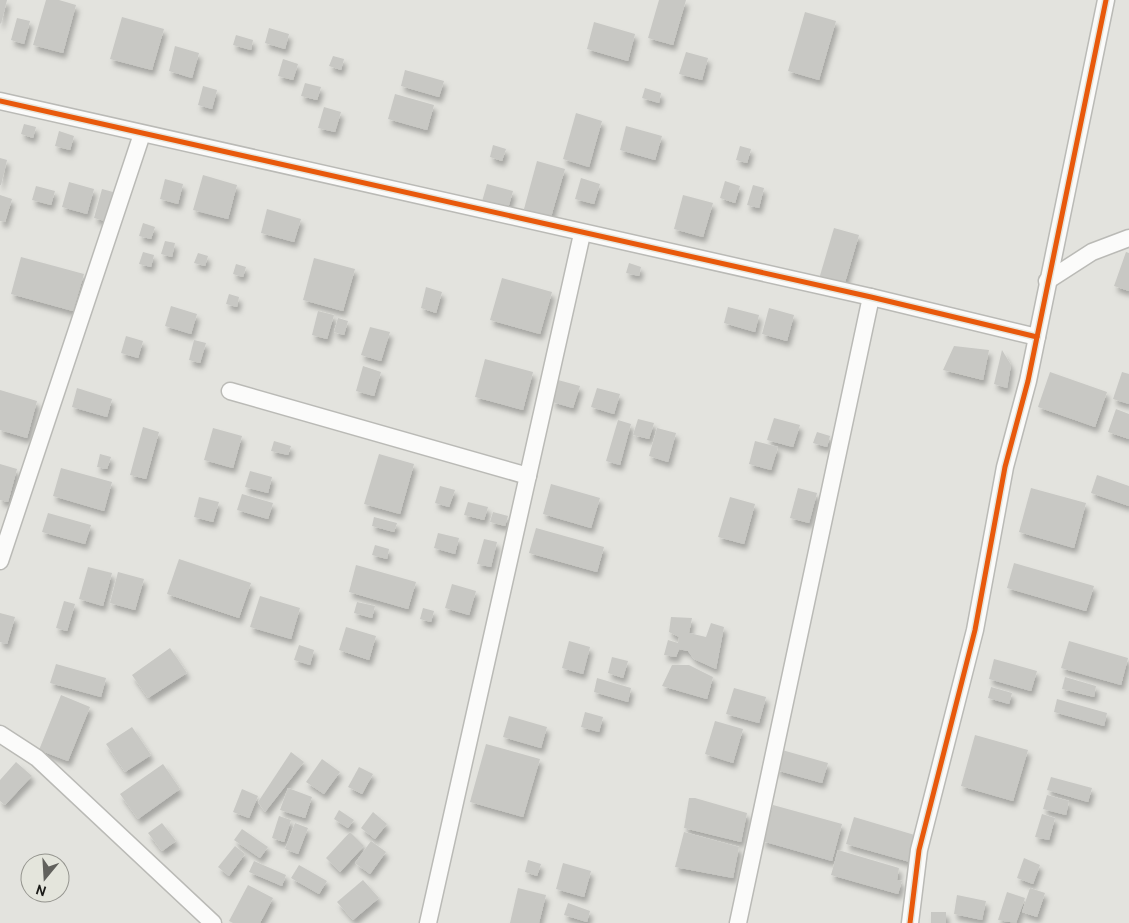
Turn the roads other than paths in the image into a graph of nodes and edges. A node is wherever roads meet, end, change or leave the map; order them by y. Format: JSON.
{"nodes":[{"id":1,"x":1106,"y":0,"type":"edge"},
{"id":2,"x":0,"y":101,"type":"edge"},
{"id":3,"x":142,"y":134,"type":"junction"},
{"id":4,"x":582,"y":234,"type":"junction"},
{"id":5,"x":1129,"y":238,"type":"edge"},
{"id":6,"x":1047,"y":281,"type":"junction"},
{"id":7,"x":871,"y":297,"type":"junction"},
{"id":8,"x":1037,"y":337,"type":"junction"},
{"id":9,"x":230,"y":391,"type":"dead end"},
{"id":10,"x":528,"y":476,"type":"junction"},
{"id":11,"x":0,"y":561,"type":"edge"},
{"id":12,"x":0,"y":734,"type":"edge"},
{"id":13,"x":213,"y":923,"type":"edge"},
{"id":14,"x":428,"y":923,"type":"edge"},
{"id":15,"x":738,"y":923,"type":"edge"},
{"id":16,"x":910,"y":923,"type":"edge"}],
"edges":[{"from":1,"to":6,"type":"street"},
{"from":2,"to":3,"type":"street"},
{"from":3,"to":4,"type":"street"},
{"from":3,"to":11,"type":"street"},
{"from":4,"to":7,"type":"street"},
{"from":4,"to":10,"type":"street"},
{"from":5,"to":6,"type":"street"},
{"from":6,"to":8,"type":"street"},
{"from":7,"to":8,"type":"street"},
{"from":7,"to":15,"type":"street"},
{"from":8,"to":16,"type":"street"},
{"from":9,"to":10,"type":"street"},
{"from":10,"to":14,"type":"street"},
{"from":12,"to":13,"type":"street"}]}
